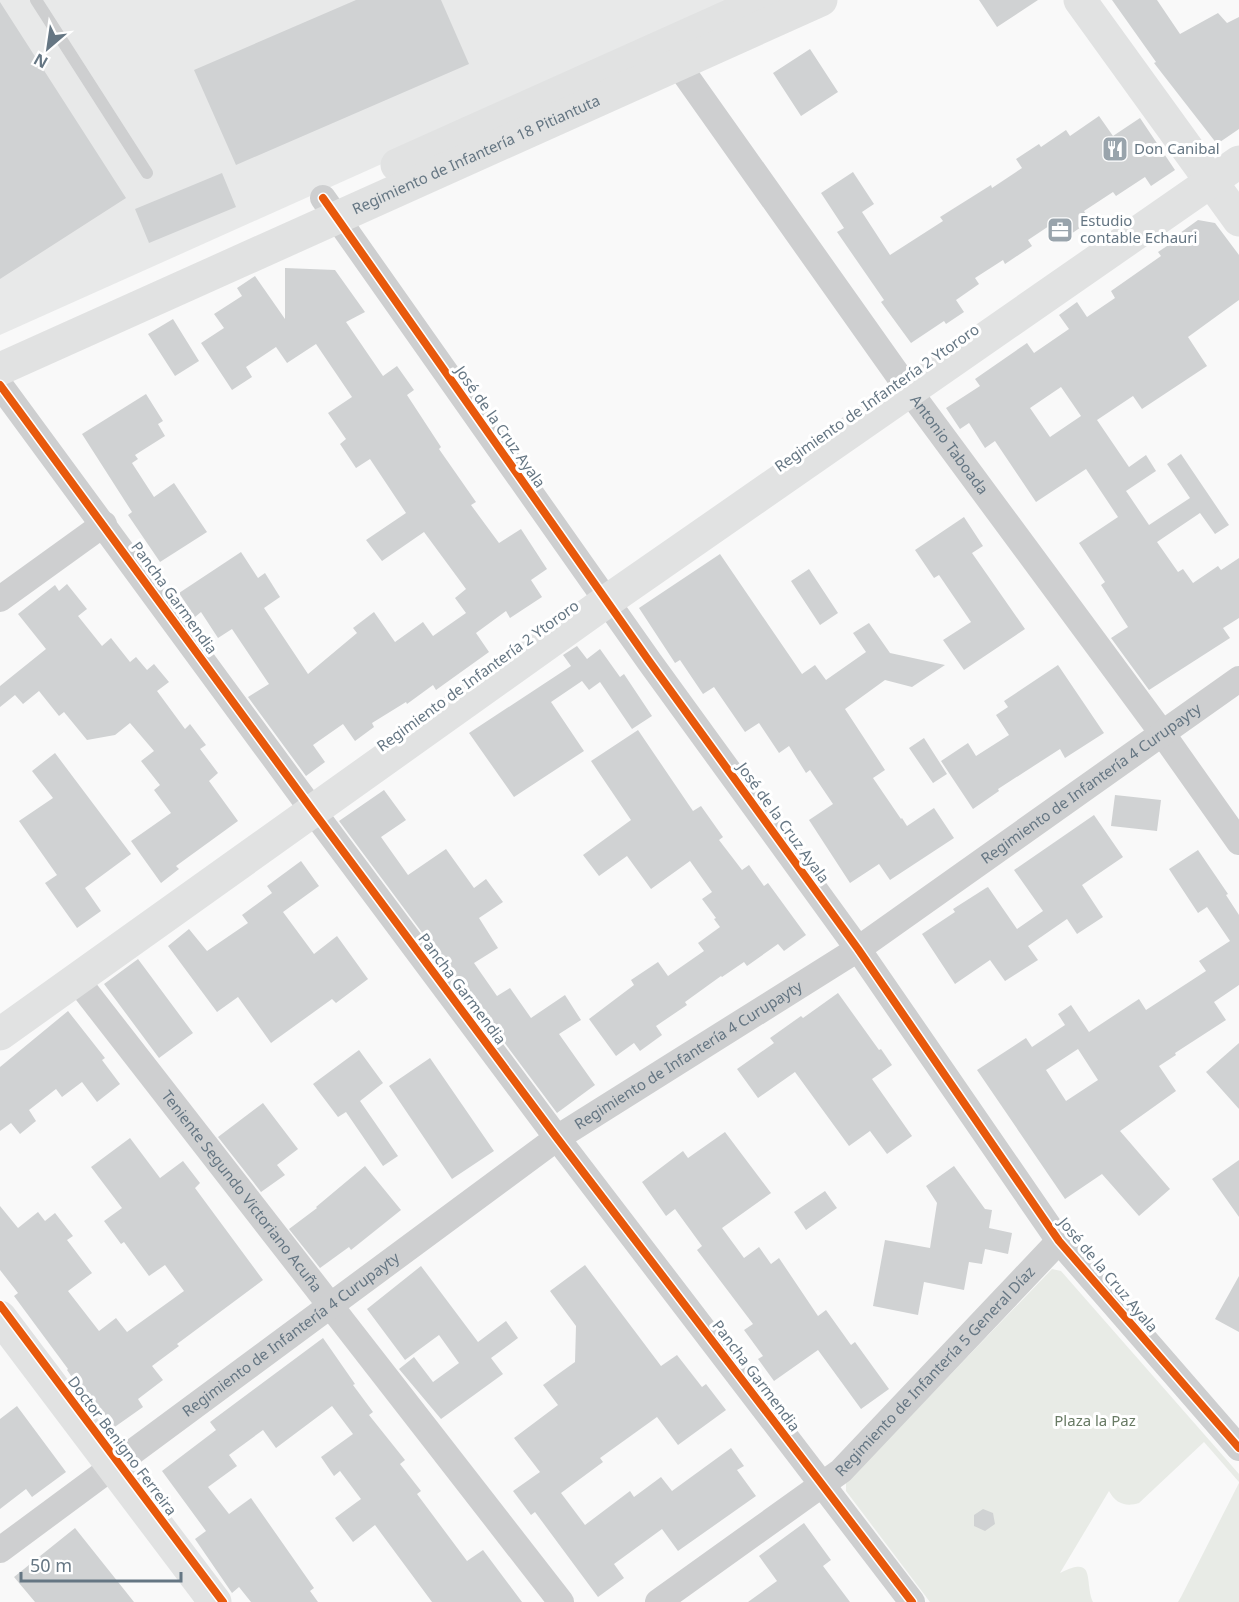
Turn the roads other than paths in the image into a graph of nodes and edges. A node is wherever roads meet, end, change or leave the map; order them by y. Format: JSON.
{"nodes":[{"id":1,"x":36,"y":0,"type":"edge"},
{"id":2,"x":765,"y":0,"type":"edge"},
{"id":3,"x":821,"y":0,"type":"edge"},
{"id":4,"x":1080,"y":0,"type":"edge"},
{"id":5,"x":671,"y":55,"type":"junction"},
{"id":6,"x":1239,"y":162,"type":"edge"},
{"id":7,"x":147,"y":173,"type":"dead end"},
{"id":8,"x":1212,"y":181,"type":"junction"},
{"id":9,"x":329,"y":208,"type":"junction"},
{"id":10,"x":1239,"y":220,"type":"edge"},
{"id":11,"x":0,"y":344,"type":"edge"},
{"id":12,"x":0,"y":369,"type":"edge"},
{"id":13,"x":0,"y":385,"type":"edge"},
{"id":14,"x":910,"y":392,"type":"junction"},
{"id":15,"x":104,"y":524,"type":"junction"},
{"id":16,"x":0,"y":599,"type":"edge"},
{"id":17,"x":607,"y":601,"type":"junction"},
{"id":18,"x":1239,"y":679,"type":"edge"},
{"id":19,"x":1162,"y":733,"type":"junction"},
{"id":20,"x":313,"y":811,"type":"junction"},
{"id":21,"x":1239,"y":842,"type":"edge"},
{"id":22,"x":858,"y":948,"type":"junction"},
{"id":23,"x":77,"y":980,"type":"junction"},
{"id":24,"x":0,"y":1034,"type":"edge"},
{"id":25,"x":557,"y":1138,"type":"junction"},
{"id":26,"x":1059,"y":1241,"type":"junction"},
{"id":27,"x":330,"y":1306,"type":"junction"},
{"id":28,"x":0,"y":1317,"type":"edge"},
{"id":29,"x":1239,"y":1448,"type":"edge"},
{"id":30,"x":113,"y":1467,"type":"junction"},
{"id":31,"x":823,"y":1485,"type":"junction"},
{"id":32,"x":0,"y":1550,"type":"edge"},
{"id":33,"x":215,"y":1602,"type":"edge"},
{"id":34,"x":561,"y":1602,"type":"edge"},
{"id":35,"x":658,"y":1602,"type":"edge"},
{"id":36,"x":912,"y":1602,"type":"edge"}],
"edges":[{"from":1,"to":7,"type":"lane"},
{"from":2,"to":5,"type":"street","name":"Regimiento de Infantería 18 Pitiantuta"},
{"from":3,"to":5,"type":"street","name":"Regimiento de Infantería 18 Pitiantuta"},
{"from":4,"to":8,"type":"street"},
{"from":5,"to":9,"type":"street","name":"Regimiento de Infantería 18 Pitiantuta"},
{"from":5,"to":14,"type":"street","name":"Antonio Taboada"},
{"from":6,"to":8,"type":"street","name":"Regimiento de Infantería 2 Ytororo"},
{"from":8,"to":10,"type":"street"},
{"from":8,"to":14,"type":"street","name":"Regimiento de Infantería 2 Ytororo"},
{"from":9,"to":11,"type":"street","name":"Regimiento de Infantería 18 Pitiantuta"},
{"from":9,"to":12,"type":"street","name":"Regimiento de Infantería 18 Pitiantuta"},
{"from":9,"to":17,"type":"street","name":"José de la Cruz Ayala"},
{"from":13,"to":15,"type":"street","name":"Pancha Garmendia"},
{"from":14,"to":17,"type":"street","name":"Regimiento de Infantería 2 Ytororo"},
{"from":14,"to":19,"type":"street","name":"Antonio Taboada"},
{"from":15,"to":16,"type":"street"},
{"from":15,"to":20,"type":"street","name":"Pancha Garmendia"},
{"from":17,"to":20,"type":"street","name":"Regimiento de Infantería 2 Ytororo"},
{"from":17,"to":22,"type":"street","name":"José de la Cruz Ayala"},
{"from":18,"to":19,"type":"street","name":"Regimiento de Infantería 4 Curupayty"},
{"from":19,"to":21,"type":"street","name":"Antonio Taboada"},
{"from":19,"to":22,"type":"street","name":"Regimiento de Infantería 4 Curupayty"},
{"from":20,"to":23,"type":"street","name":"Regimiento de Infantería 2 Ytororo"},
{"from":20,"to":25,"type":"street","name":"Pancha Garmendia"},
{"from":22,"to":25,"type":"street","name":"Regimiento de Infantería 4 Curupayty"},
{"from":22,"to":26,"type":"street","name":"José de la Cruz Ayala"},
{"from":23,"to":24,"type":"street","name":"Regimiento de Infantería 2 Ytororo"},
{"from":23,"to":27,"type":"street","name":"Teniente Segundo Victoriano Acuña"},
{"from":25,"to":27,"type":"street","name":"Regimiento de Infantería 4 Curupayty"},
{"from":25,"to":31,"type":"street","name":"Pancha Garmendia"},
{"from":26,"to":29,"type":"street","name":"José de la Cruz Ayala"},
{"from":26,"to":31,"type":"street","name":"Regimiento de Infantería 5 General Díaz"},
{"from":27,"to":30,"type":"street","name":"Regimiento de Infantería 4 Curupayty"},
{"from":27,"to":34,"type":"street","name":"Teniente Segundo Victoriano Acuña"},
{"from":28,"to":30,"type":"street","name":"Doctor Benigno Ferreira"},
{"from":30,"to":32,"type":"street","name":"Regimiento de Infantería 4 Curupayty"},
{"from":30,"to":33,"type":"street","name":"Doctor Benigno Ferreira"},
{"from":31,"to":35,"type":"street","name":"Regimiento de Infantería 5 General Díaz"},
{"from":31,"to":36,"type":"street","name":"Pancha Garmendia"}]}
